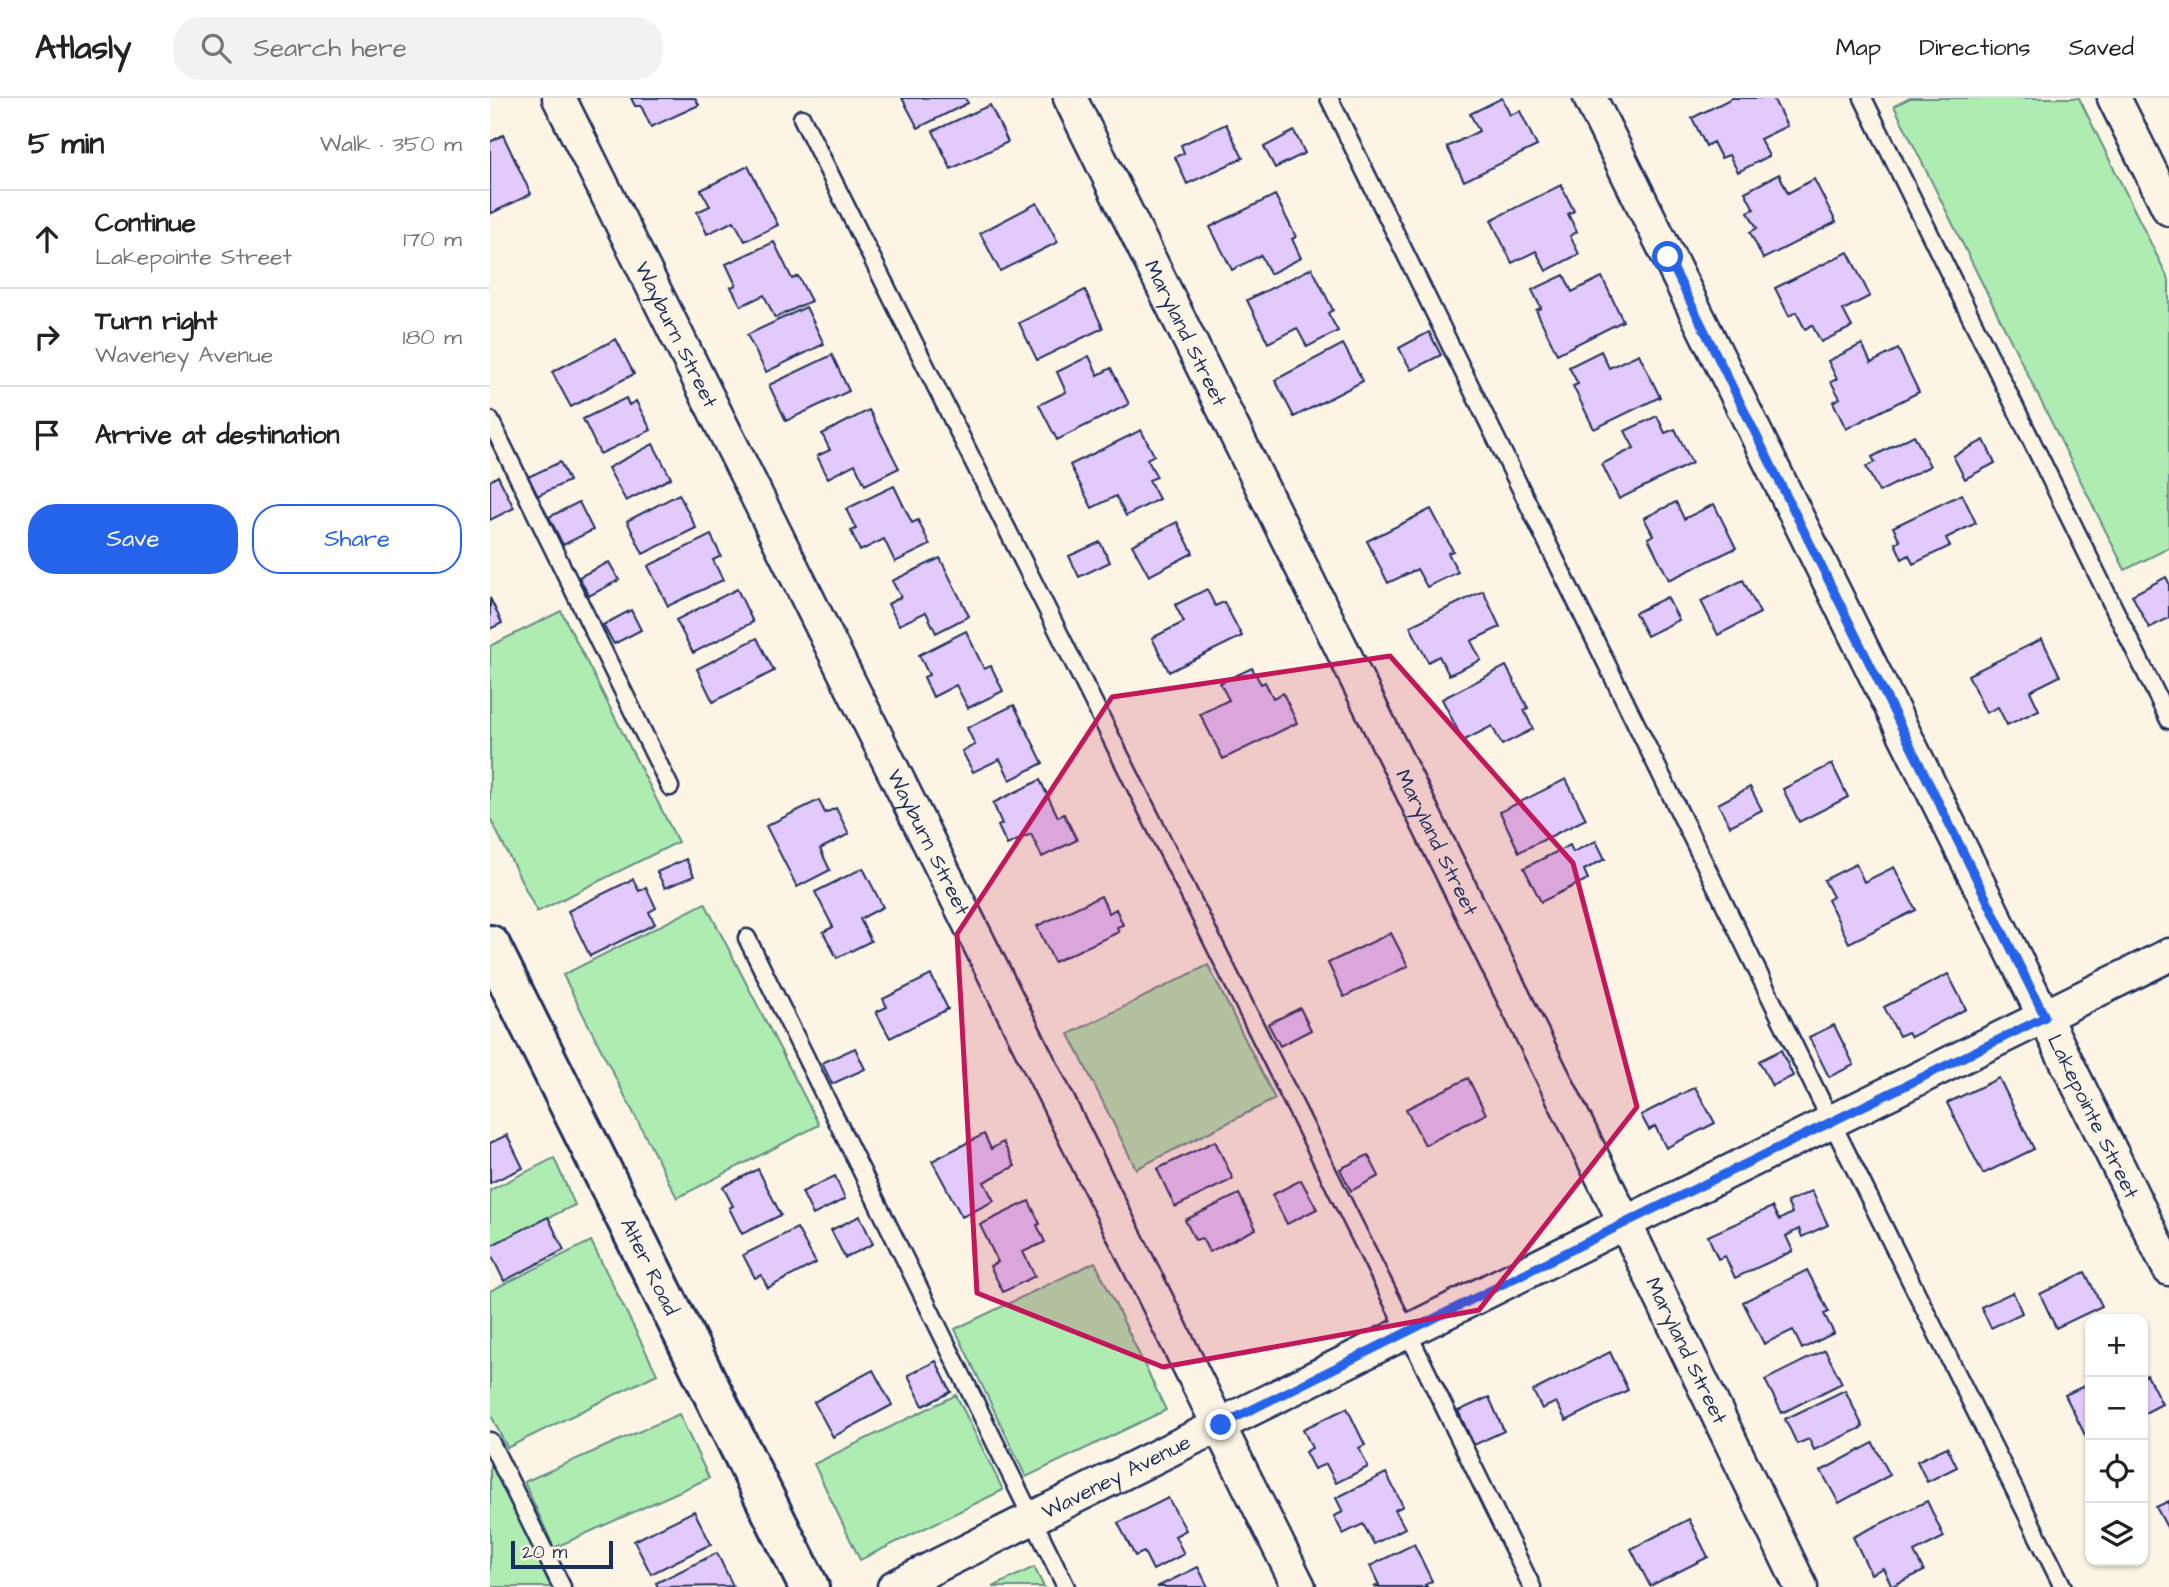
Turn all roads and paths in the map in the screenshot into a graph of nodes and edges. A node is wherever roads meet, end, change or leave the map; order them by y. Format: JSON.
{"nodes":[{"id":1,"x":559,"y":98,"type":"edge"},
{"id":2,"x":1070,"y":98,"type":"edge"},
{"id":3,"x":1329,"y":98,"type":"edge"},
{"id":4,"x":1590,"y":98,"type":"edge"},
{"id":5,"x":1863,"y":98,"type":"edge"},
{"id":6,"x":2114,"y":98,"type":"edge"},
{"id":7,"x":802,"y":118,"type":"dead end"},
{"id":8,"x":2169,"y":209,"type":"edge"},
{"id":9,"x":490,"y":420,"type":"edge"},
{"id":10,"x":2169,"y":720,"type":"edge"},
{"id":11,"x":670,"y":787,"type":"dead end"},
{"id":12,"x":747,"y":938,"type":"dead end"},
{"id":13,"x":490,"y":945,"type":"edge"},
{"id":14,"x":2169,"y":955,"type":"edge"},
{"id":15,"x":2045,"y":1017,"type":"junction"},
{"id":16,"x":1831,"y":1121,"type":"junction"},
{"id":17,"x":1625,"y":1223,"type":"junction"},
{"id":18,"x":2169,"y":1269,"type":"edge"},
{"id":19,"x":1407,"y":1331,"type":"junction"},
{"id":20,"x":1221,"y":1425,"type":"junction"},
{"id":21,"x":490,"y":1441,"type":"edge"},
{"id":22,"x":1032,"y":1518,"type":"junction"},
{"id":23,"x":562,"y":1587,"type":"edge"},
{"id":24,"x":808,"y":1587,"type":"edge"},
{"id":25,"x":894,"y":1587,"type":"edge"},
{"id":26,"x":1066,"y":1587,"type":"edge"},
{"id":27,"x":1299,"y":1587,"type":"edge"},
{"id":28,"x":1532,"y":1587,"type":"edge"},
{"id":29,"x":1801,"y":1587,"type":"edge"},
{"id":30,"x":2063,"y":1587,"type":"edge"}],
"edges":[{"from":1,"to":20,"type":"street","name":"Wayburn Street"},
{"from":2,"to":17,"type":"street","name":"Maryland Street"},
{"from":3,"to":16,"type":"lane"},
{"from":4,"to":15,"type":"street","name":"Lakepointe Street"},
{"from":5,"to":10,"type":"lane"},
{"from":6,"to":8,"type":"street"},
{"from":7,"to":19,"type":"lane"},
{"from":9,"to":11,"type":"lane"},
{"from":12,"to":22,"type":"lane"},
{"from":13,"to":24,"type":"street","name":"Alter Road"},
{"from":14,"to":15,"type":"street","name":"Waveney Avenue"},
{"from":15,"to":16,"type":"street","name":"Waveney Avenue"},
{"from":15,"to":18,"type":"street","name":"Lakepointe Street"},
{"from":16,"to":17,"type":"street","name":"Waveney Avenue"},
{"from":16,"to":30,"type":"lane"},
{"from":17,"to":19,"type":"street","name":"Waveney Avenue"},
{"from":17,"to":29,"type":"street","name":"Maryland Street"},
{"from":19,"to":20,"type":"street","name":"Waveney Avenue"},
{"from":19,"to":28,"type":"lane"},
{"from":20,"to":22,"type":"street","name":"Waveney Avenue"},
{"from":20,"to":27,"type":"street","name":"Wayburn Street"},
{"from":21,"to":23,"type":"lane"},
{"from":22,"to":25,"type":"street","name":"Waveney Avenue"},
{"from":22,"to":26,"type":"lane"}]}
